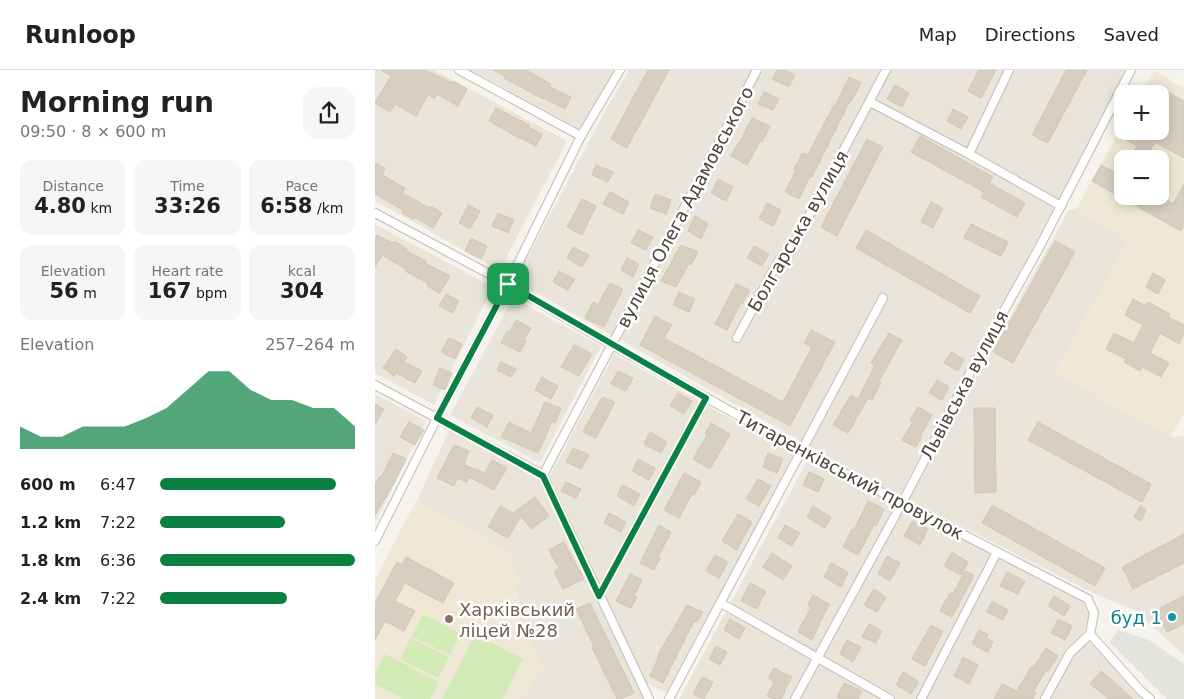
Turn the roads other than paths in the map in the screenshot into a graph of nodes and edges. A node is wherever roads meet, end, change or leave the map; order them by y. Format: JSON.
{"nodes":[{"id":1,"x":459,"y":70,"type":"edge"},
{"id":2,"x":620,"y":70,"type":"edge"},
{"id":3,"x":757,"y":70,"type":"edge"},
{"id":4,"x":887,"y":70,"type":"edge"},
{"id":5,"x":1009,"y":70,"type":"edge"},
{"id":6,"x":1131,"y":70,"type":"edge"},
{"id":7,"x":870,"y":102,"type":"junction"},
{"id":8,"x":581,"y":136,"type":"junction"},
{"id":9,"x":969,"y":154,"type":"junction"},
{"id":10,"x":1061,"y":206,"type":"junction"},
{"id":11,"x":375,"y":213,"type":"edge"},
{"id":12,"x":508,"y":284,"type":"junction"},
{"id":13,"x":883,"y":298,"type":"dead end"},
{"id":14,"x":737,"y":338,"type":"dead end"},
{"id":15,"x":612,"y":345,"type":"junction"},
{"id":16,"x":375,"y":385,"type":"edge"},
{"id":17,"x":706,"y":398,"type":"junction"},
{"id":18,"x":437,"y":418,"type":"junction"},
{"id":19,"x":802,"y":451,"type":"junction"},
{"id":20,"x":543,"y":476,"type":"junction"},
{"id":21,"x":902,"y":503,"type":"junction"},
{"id":22,"x":375,"y":541,"type":"edge"},
{"id":23,"x":997,"y":552,"type":"junction"},
{"id":24,"x":599,"y":596,"type":"junction"},
{"id":25,"x":721,"y":603,"type":"junction"},
{"id":26,"x":1090,"y":634,"type":"junction"},
{"id":27,"x":817,"y":657,"type":"junction"},
{"id":28,"x":649,"y":699,"type":"edge"},
{"id":29,"x":669,"y":699,"type":"edge"},
{"id":30,"x":795,"y":699,"type":"edge"},
{"id":31,"x":890,"y":699,"type":"edge"},
{"id":32,"x":921,"y":699,"type":"edge"},
{"id":33,"x":1045,"y":699,"type":"edge"},
{"id":34,"x":1150,"y":699,"type":"edge"}],
"edges":[{"from":1,"to":8,"type":"street"},
{"from":2,"to":8,"type":"street"},
{"from":3,"to":15,"type":"street","name":"вулиця Олега Адамовського"},
{"from":4,"to":7,"type":"street","name":"Болгарська вулиця"},
{"from":5,"to":9,"type":"street"},
{"from":6,"to":10,"type":"street","name":"Львівська вулиця"},
{"from":7,"to":9,"type":"street"},
{"from":7,"to":14,"type":"street","name":"Болгарська вулиця"},
{"from":8,"to":12,"type":"street"},
{"from":9,"to":10,"type":"street"},
{"from":10,"to":21,"type":"street","name":"Львівська вулиця"},
{"from":11,"to":12,"type":"street","name":"Титаренківський провулок"},
{"from":12,"to":15,"type":"street","name":"Титаренківський провулок"},
{"from":12,"to":18,"type":"street"},
{"from":13,"to":19,"type":"street"},
{"from":15,"to":17,"type":"street","name":"Титаренківський провулок"},
{"from":15,"to":20,"type":"street","name":"вулиця Олега Адамовського"},
{"from":16,"to":18,"type":"street"},
{"from":17,"to":19,"type":"street","name":"Титаренківський провулок"},
{"from":17,"to":24,"type":"street"},
{"from":18,"to":20,"type":"street"},
{"from":18,"to":22,"type":"street"},
{"from":19,"to":21,"type":"street","name":"Титаренківський провулок"},
{"from":19,"to":25,"type":"street"},
{"from":20,"to":24,"type":"street"},
{"from":21,"to":23,"type":"street","name":"Титаренківський провулок"},
{"from":21,"to":27,"type":"street","name":"Львівська вулиця"},
{"from":23,"to":26,"type":"street","name":"Титаренківський провулок"},
{"from":23,"to":32,"type":"street"},
{"from":24,"to":28,"type":"street"},
{"from":25,"to":27,"type":"street"},
{"from":25,"to":29,"type":"street"},
{"from":26,"to":33,"type":"street"},
{"from":26,"to":34,"type":"street"},
{"from":27,"to":30,"type":"street","name":"Львівська вулиця"},
{"from":27,"to":31,"type":"street"}]}
